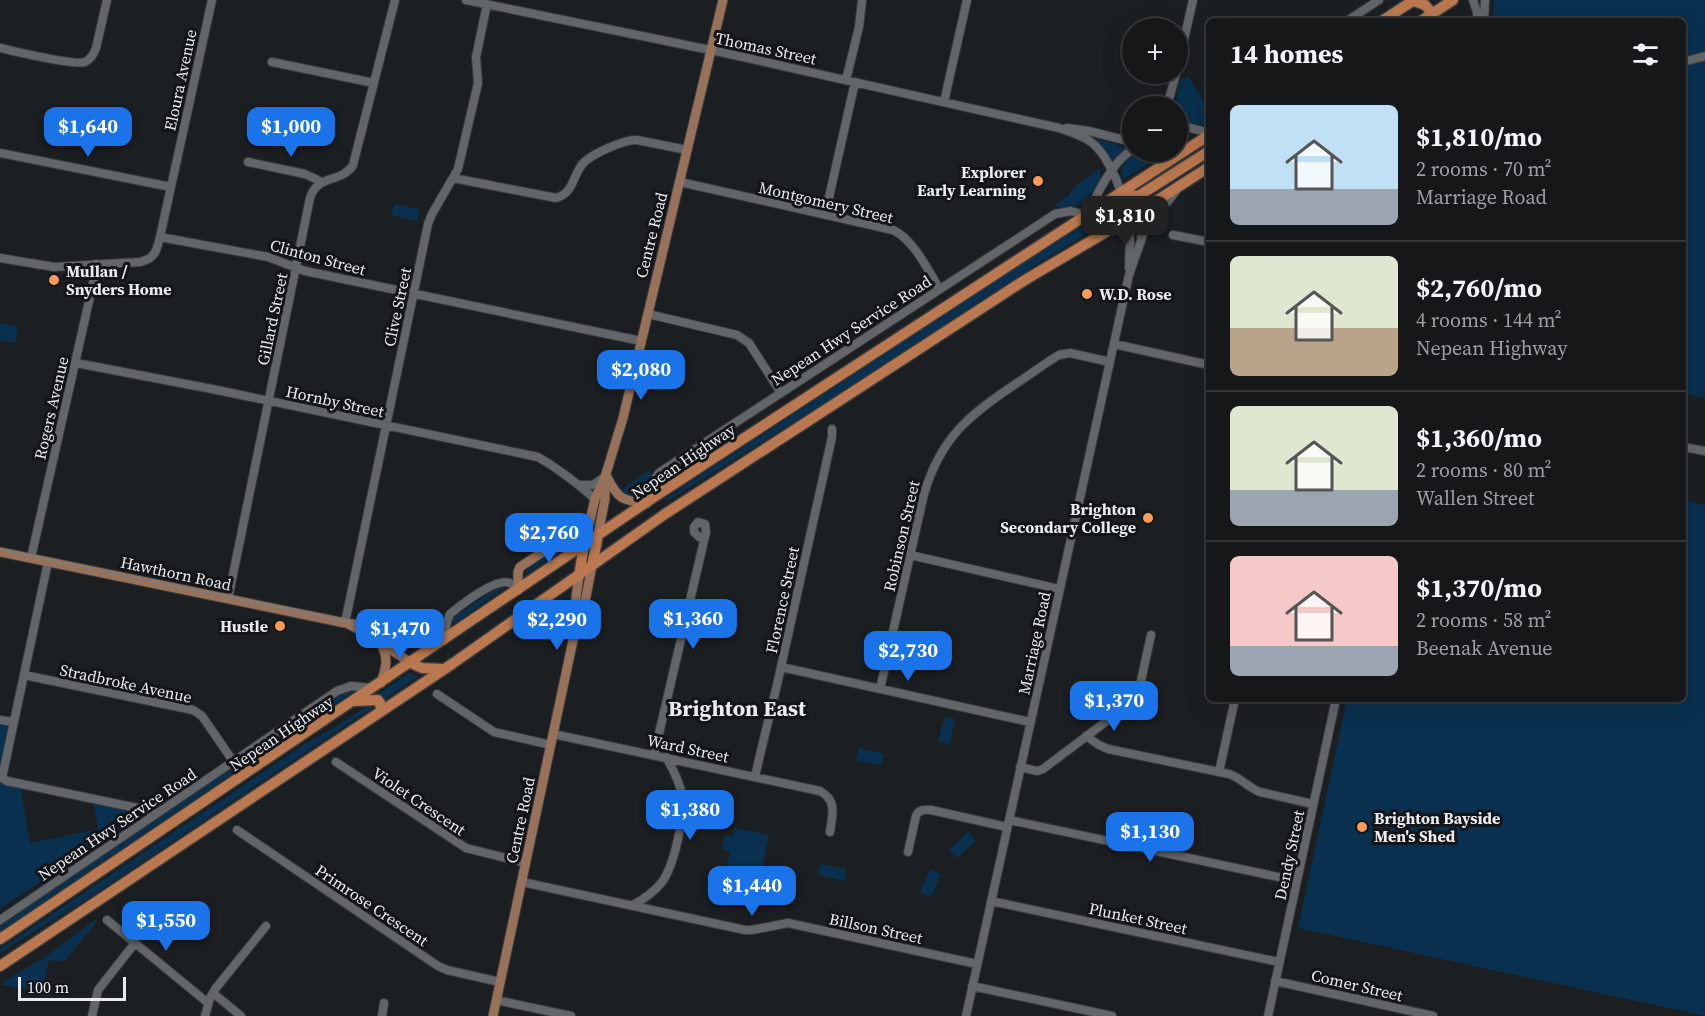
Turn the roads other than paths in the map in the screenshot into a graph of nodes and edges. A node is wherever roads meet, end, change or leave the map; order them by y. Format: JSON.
{"nodes":[{"id":1,"x":107,"y":0,"type":"edge"},
{"id":2,"x":212,"y":0,"type":"edge"},
{"id":3,"x":395,"y":0,"type":"edge"},
{"id":4,"x":466,"y":0,"type":"edge"},
{"id":5,"x":723,"y":0,"type":"edge"},
{"id":6,"x":862,"y":0,"type":"edge"},
{"id":7,"x":967,"y":0,"type":"edge"},
{"id":8,"x":1193,"y":0,"type":"edge"},
{"id":9,"x":1201,"y":0,"type":"edge"},
{"id":10,"x":1379,"y":0,"type":"edge"},
{"id":11,"x":1414,"y":0,"type":"edge"},
{"id":12,"x":1453,"y":0,"type":"edge"},
{"id":13,"x":1473,"y":0,"type":"edge"},
{"id":14,"x":1485,"y":0,"type":"edge"},
{"id":15,"x":487,"y":4,"type":"junction"},
{"id":16,"x":502,"y":4,"type":"edge"},
{"id":17,"x":1432,"y":13,"type":"junction"},
{"id":18,"x":1352,"y":18,"type":"edge"},
{"id":19,"x":1387,"y":18,"type":"edge"},
{"id":20,"x":1425,"y":18,"type":"edge"},
{"id":21,"x":1477,"y":18,"type":"edge"},
{"id":22,"x":1484,"y":18,"type":"edge"},
{"id":23,"x":1188,"y":22,"type":"edge"},
{"id":24,"x":0,"y":48,"type":"edge"},
{"id":25,"x":711,"y":50,"type":"junction"},
{"id":26,"x":1705,"y":56,"type":"edge"},
{"id":27,"x":1686,"y":61,"type":"edge"},
{"id":28,"x":272,"y":63,"type":"dead end"},
{"id":29,"x":851,"y":81,"type":"junction"},
{"id":30,"x":374,"y":83,"type":"junction"},
{"id":31,"x":944,"y":102,"type":"junction"},
{"id":32,"x":1059,"y":128,"type":"junction"},
{"id":33,"x":1188,"y":128,"type":"edge"},
{"id":34,"x":1206,"y":132,"type":"edge"},
{"id":35,"x":1206,"y":135,"type":"edge"},
{"id":36,"x":1122,"y":139,"type":"edge"},
{"id":37,"x":1188,"y":145,"type":"edge"},
{"id":38,"x":687,"y":150,"type":"junction"},
{"id":39,"x":0,"y":153,"type":"edge"},
{"id":40,"x":1206,"y":153,"type":"edge"},
{"id":41,"x":1122,"y":157,"type":"edge"},
{"id":42,"x":248,"y":162,"type":"dead end"},
{"id":43,"x":1162,"y":162,"type":"edge"},
{"id":44,"x":1177,"y":162,"type":"edge"},
{"id":45,"x":1206,"y":169,"type":"edge"},
{"id":46,"x":1179,"y":170,"type":"junction"},
{"id":47,"x":1112,"y":171,"type":"junction"},
{"id":48,"x":453,"y":178,"type":"junction"},
{"id":49,"x":322,"y":182,"type":"junction"},
{"id":50,"x":680,"y":182,"type":"junction"},
{"id":51,"x":1180,"y":186,"type":"junction"},
{"id":52,"x":171,"y":187,"type":"junction"},
{"id":53,"x":1121,"y":192,"type":"junction"},
{"id":54,"x":1087,"y":214,"type":"junction"},
{"id":55,"x":825,"y":215,"type":"junction"},
{"id":56,"x":1131,"y":217,"type":"junction"},
{"id":57,"x":1173,"y":235,"type":"dead end"},
{"id":58,"x":160,"y":237,"type":"junction"},
{"id":59,"x":1206,"y":241,"type":"edge"},
{"id":60,"x":1140,"y":243,"type":"junction"},
{"id":61,"x":0,"y":258,"type":"edge"},
{"id":62,"x":96,"y":264,"type":"junction"},
{"id":63,"x":296,"y":267,"type":"junction"},
{"id":64,"x":1129,"y":275,"type":"junction"},
{"id":65,"x":939,"y":288,"type":"junction"},
{"id":66,"x":413,"y":294,"type":"junction"},
{"id":67,"x":648,"y":314,"type":"junction"},
{"id":68,"x":641,"y":341,"type":"junction"},
{"id":69,"x":1114,"y":344,"type":"junction"},
{"id":70,"x":1110,"y":362,"type":"junction"},
{"id":71,"x":76,"y":363,"type":"junction"},
{"id":72,"x":1206,"y":364,"type":"edge"},
{"id":73,"x":781,"y":393,"type":"junction"},
{"id":74,"x":269,"y":402,"type":"junction"},
{"id":75,"x":386,"y":426,"type":"junction"},
{"id":76,"x":832,"y":429,"type":"dead end"},
{"id":77,"x":1686,"y":448,"type":"edge"},
{"id":78,"x":1705,"y":451,"type":"edge"},
{"id":79,"x":606,"y":475,"type":"junction"},
{"id":80,"x":581,"y":485,"type":"junction"},
{"id":81,"x":595,"y":499,"type":"junction"},
{"id":82,"x":651,"y":500,"type":"junction"},
{"id":83,"x":665,"y":514,"type":"junction"},
{"id":84,"x":590,"y":518,"type":"junction"},
{"id":85,"x":598,"y":535,"type":"junction"},
{"id":86,"x":704,"y":538,"type":"dead end"},
{"id":87,"x":584,"y":545,"type":"junction"},
{"id":88,"x":0,"y":552,"type":"edge"},
{"id":89,"x":910,"y":555,"type":"junction"},
{"id":90,"x":31,"y":558,"type":"junction"},
{"id":91,"x":48,"y":562,"type":"junction"},
{"id":92,"x":592,"y":566,"type":"junction"},
{"id":93,"x":579,"y":576,"type":"junction"},
{"id":94,"x":1059,"y":589,"type":"junction"},
{"id":95,"x":518,"y":590,"type":"junction"},
{"id":96,"x":228,"y":599,"type":"junction"},
{"id":97,"x":345,"y":623,"type":"junction"},
{"id":98,"x":575,"y":631,"type":"junction"},
{"id":99,"x":1151,"y":635,"type":"dead end"},
{"id":100,"x":445,"y":639,"type":"junction"},
{"id":101,"x":379,"y":642,"type":"junction"},
{"id":102,"x":411,"y":663,"type":"junction"},
{"id":103,"x":782,"y":667,"type":"junction"},
{"id":104,"x":443,"y":669,"type":"junction"},
{"id":105,"x":24,"y":675,"type":"junction"},
{"id":106,"x":377,"y":686,"type":"junction"},
{"id":107,"x":880,"y":689,"type":"junction"},
{"id":108,"x":437,"y":694,"type":"dead end"},
{"id":109,"x":354,"y":701,"type":"junction"},
{"id":110,"x":1234,"y":702,"type":"edge"},
{"id":111,"x":1335,"y":702,"type":"edge"},
{"id":112,"x":381,"y":710,"type":"junction"},
{"id":113,"x":0,"y":720,"type":"edge"},
{"id":114,"x":13,"y":722,"type":"junction"},
{"id":115,"x":1030,"y":722,"type":"junction"},
{"id":116,"x":554,"y":734,"type":"junction"},
{"id":117,"x":1086,"y":736,"type":"junction"},
{"id":118,"x":551,"y":745,"type":"junction"},
{"id":119,"x":654,"y":755,"type":"junction"},
{"id":120,"x":666,"y":757,"type":"junction"},
{"id":121,"x":233,"y":761,"type":"junction"},
{"id":122,"x":336,"y":762,"type":"dead end"},
{"id":123,"x":1020,"y":767,"type":"junction"},
{"id":124,"x":1219,"y":772,"type":"junction"},
{"id":125,"x":755,"y":777,"type":"junction"},
{"id":126,"x":1313,"y":804,"type":"junction"},
{"id":127,"x":154,"y":814,"type":"junction"},
{"id":128,"x":1008,"y":824,"type":"junction"},
{"id":129,"x":237,"y":830,"type":"dead end"},
{"id":130,"x":830,"y":832,"type":"dead end"},
{"id":131,"x":908,"y":852,"type":"dead end"},
{"id":132,"x":526,"y":863,"type":"junction"},
{"id":133,"x":1297,"y":881,"type":"junction"},
{"id":134,"x":522,"y":882,"type":"junction"},
{"id":135,"x":991,"y":901,"type":"junction"},
{"id":136,"x":633,"y":905,"type":"junction"},
{"id":137,"x":0,"y":920,"type":"edge"},
{"id":138,"x":107,"y":920,"type":"dead end"},
{"id":139,"x":266,"y":926,"type":"dead end"},
{"id":140,"x":0,"y":939,"type":"edge"},
{"id":141,"x":135,"y":943,"type":"junction"},
{"id":142,"x":1279,"y":962,"type":"junction"},
{"id":143,"x":977,"y":964,"type":"junction"},
{"id":144,"x":0,"y":966,"type":"edge"},
{"id":145,"x":1275,"y":981,"type":"junction"},
{"id":146,"x":500,"y":982,"type":"junction"},
{"id":147,"x":972,"y":986,"type":"junction"},
{"id":148,"x":213,"y":993,"type":"junction"},
{"id":149,"x":496,"y":1000,"type":"junction"},
{"id":150,"x":208,"y":1003,"type":"junction"},
{"id":151,"x":384,"y":1003,"type":"dead end"},
{"id":152,"x":92,"y":1016,"type":"edge"},
{"id":153,"x":205,"y":1016,"type":"edge"},
{"id":154,"x":241,"y":1016,"type":"edge"},
{"id":155,"x":382,"y":1016,"type":"edge"},
{"id":156,"x":493,"y":1016,"type":"edge"},
{"id":157,"x":571,"y":1016,"type":"edge"},
{"id":158,"x":966,"y":1016,"type":"edge"},
{"id":159,"x":1112,"y":1016,"type":"edge"},
{"id":160,"x":1268,"y":1016,"type":"edge"},
{"id":161,"x":1432,"y":1016,"type":"edge"}],
"edges":[{"from":1,"to":24,"type":"street"},
{"from":2,"to":52,"type":"street","name":"Eloura Avenue"},
{"from":3,"to":30,"type":"street"},
{"from":4,"to":15,"type":"street","name":"Thomas Street"},
{"from":5,"to":25,"type":"main road","name":"Centre Road"},
{"from":6,"to":29,"type":"street"},
{"from":7,"to":31,"type":"street"},
{"from":8,"to":9,"type":"street"},
{"from":8,"to":23,"type":"street"},
{"from":10,"to":18,"type":"street"},
{"from":11,"to":17,"type":"highway"},
{"from":11,"to":19,"type":"highway"},
{"from":12,"to":17,"type":"highway"},
{"from":13,"to":21,"type":"street"},
{"from":14,"to":22,"type":"street"},
{"from":15,"to":16,"type":"street","name":"Thomas Street"},
{"from":15,"to":48,"type":"street","name":"Clive Street"},
{"from":16,"to":25,"type":"street","name":"Thomas Street"},
{"from":17,"to":20,"type":"highway"},
{"from":25,"to":29,"type":"street","name":"Thomas Street"},
{"from":25,"to":38,"type":"main road","name":"Centre Road"},
{"from":26,"to":27,"type":"street"},
{"from":28,"to":30,"type":"street"},
{"from":29,"to":31,"type":"street","name":"Thomas Street"},
{"from":29,"to":55,"type":"street"},
{"from":30,"to":49,"type":"street"},
{"from":31,"to":32,"type":"street","name":"Thomas Street"},
{"from":32,"to":36,"type":"street","name":"Thomas Street"},
{"from":32,"to":47,"type":"street","name":"Thomas Street"},
{"from":33,"to":34,"type":"street"},
{"from":35,"to":37,"type":"highway","name":"Nepean Highway"},
{"from":38,"to":48,"type":"street"},
{"from":38,"to":50,"type":"main road","name":"Centre Road"},
{"from":39,"to":52,"type":"street"},
{"from":40,"to":46,"type":"highway"},
{"from":41,"to":47,"type":"street"},
{"from":42,"to":49,"type":"street"},
{"from":43,"to":53,"type":"highway","name":"Nepean Highway"},
{"from":44,"to":46,"type":"highway"},
{"from":45,"to":51,"type":"highway","name":"Nepean Highway"},
{"from":46,"to":51,"type":"highway"},
{"from":46,"to":53,"type":"highway"},
{"from":47,"to":53,"type":"street","name":"Thomas Street"},
{"from":47,"to":54,"type":"street"},
{"from":48,"to":66,"type":"street","name":"Clive Street"},
{"from":49,"to":63,"type":"street","name":"Gillard Street"},
{"from":50,"to":55,"type":"street","name":"Montgomery Street"},
{"from":50,"to":67,"type":"main road","name":"Centre Road"},
{"from":51,"to":56,"type":"highway","name":"Nepean Highway"},
{"from":51,"to":60,"type":"street","name":"Marriage Road"},
{"from":52,"to":58,"type":"street","name":"Eloura Avenue"},
{"from":53,"to":54,"type":"highway","name":"Nepean Highway"},
{"from":53,"to":56,"type":"highway"},
{"from":54,"to":65,"type":"street","name":"Nepean Hwy Service Road"},
{"from":54,"to":82,"type":"highway","name":"Nepean Highway"},
{"from":55,"to":65,"type":"street","name":"Montgomery Street"},
{"from":56,"to":60,"type":"street"},
{"from":56,"to":64,"type":"street","name":"Marriage Road"},
{"from":56,"to":83,"type":"highway","name":"Nepean Highway"},
{"from":57,"to":59,"type":"street"},
{"from":58,"to":62,"type":"street"},
{"from":58,"to":63,"type":"street","name":"Clinton Street"},
{"from":60,"to":64,"type":"street","name":"Marriage Road"},
{"from":61,"to":62,"type":"street"},
{"from":62,"to":71,"type":"street","name":"Rogers Avenue"},
{"from":63,"to":66,"type":"street","name":"Clinton Street"},
{"from":63,"to":74,"type":"street","name":"Gillard Street"},
{"from":64,"to":69,"type":"street","name":"Marriage Road"},
{"from":65,"to":73,"type":"street","name":"Nepean Hwy Service Road"},
{"from":66,"to":68,"type":"street","name":"Clinton Street"},
{"from":66,"to":75,"type":"street","name":"Clive Street"},
{"from":67,"to":68,"type":"main road","name":"Centre Road"},
{"from":67,"to":73,"type":"street"},
{"from":68,"to":79,"type":"main road","name":"Centre Road"},
{"from":69,"to":70,"type":"street","name":"Marriage Road"},
{"from":69,"to":72,"type":"street"},
{"from":70,"to":89,"type":"street","name":"Robinson Street"},
{"from":70,"to":94,"type":"street","name":"Marriage Road"},
{"from":71,"to":74,"type":"street","name":"Hornby Street"},
{"from":71,"to":90,"type":"street","name":"Rogers Avenue"},
{"from":73,"to":82,"type":"street","name":"Nepean Hwy Service Road"},
{"from":74,"to":75,"type":"street","name":"Hornby Street"},
{"from":74,"to":96,"type":"street","name":"Gillard Street"},
{"from":75,"to":80,"type":"street","name":"Hornby Street"},
{"from":75,"to":97,"type":"street","name":"Clive Street"},
{"from":76,"to":103,"type":"street","name":"Florence Street"},
{"from":77,"to":78,"type":"street"},
{"from":79,"to":80,"type":"street"},
{"from":79,"to":81,"type":"main road","name":"Centre Road"},
{"from":79,"to":82,"type":"main road"},
{"from":79,"to":85,"type":"main road","name":"Centre Road"},
{"from":80,"to":81,"type":"street","name":"Hornby Street"},
{"from":81,"to":84,"type":"main road","name":"Centre Road"},
{"from":82,"to":83,"type":"highway"},
{"from":82,"to":85,"type":"highway","name":"Nepean Highway"},
{"from":83,"to":92,"type":"highway","name":"Nepean Highway"},
{"from":84,"to":87,"type":"main road","name":"Centre Road"},
{"from":84,"to":95,"type":"main road"},
{"from":85,"to":87,"type":"highway","name":"Nepean Highway"},
{"from":85,"to":92,"type":"highway","name":"Centre Road"},
{"from":86,"to":119,"type":"street"},
{"from":87,"to":93,"type":"highway","name":"Centre Road"},
{"from":87,"to":95,"type":"highway","name":"Nepean Highway"},
{"from":88,"to":90,"type":"main road","name":"Hawthorn Road"},
{"from":89,"to":94,"type":"street"},
{"from":89,"to":107,"type":"street","name":"Robinson Street"},
{"from":90,"to":91,"type":"main road","name":"Hawthorn Road"},
{"from":91,"to":96,"type":"main road","name":"Hawthorn Road"},
{"from":91,"to":105,"type":"street"},
{"from":92,"to":93,"type":"highway","name":"Nepean Highway"},
{"from":92,"to":98,"type":"main road","name":"Centre Road"},
{"from":93,"to":98,"type":"main road","name":"Centre Road"},
{"from":93,"to":104,"type":"highway","name":"Nepean Highway"},
{"from":94,"to":115,"type":"street","name":"Marriage Road"},
{"from":95,"to":100,"type":"highway","name":"Nepean Highway"},
{"from":95,"to":100,"type":"street"},
{"from":96,"to":97,"type":"main road","name":"Hawthorn Road"},
{"from":97,"to":100,"type":"main road","name":"Hawthorn Road"},
{"from":97,"to":101,"type":"main road","name":"Hawthorn Road"},
{"from":98,"to":116,"type":"main road","name":"Centre Road"},
{"from":99,"to":117,"type":"street"},
{"from":100,"to":102,"type":"highway","name":"Nepean Highway"},
{"from":101,"to":102,"type":"main road","name":"Hawthorn Road"},
{"from":101,"to":106,"type":"main road"},
{"from":102,"to":104,"type":"highway"},
{"from":102,"to":106,"type":"highway","name":"Nepean Highway"},
{"from":103,"to":107,"type":"street"},
{"from":103,"to":125,"type":"street","name":"Florence Street"},
{"from":104,"to":112,"type":"highway","name":"Nepean Highway"},
{"from":105,"to":114,"type":"street"},
{"from":105,"to":121,"type":"street","name":"Stradbroke Avenue"},
{"from":106,"to":109,"type":"highway","name":"Nepean Highway"},
{"from":106,"to":121,"type":"street","name":"Nepean Hwy Service Road"},
{"from":107,"to":115,"type":"street"},
{"from":108,"to":118,"type":"street"},
{"from":109,"to":112,"type":"highway"},
{"from":109,"to":140,"type":"highway","name":"Nepean Highway"},
{"from":110,"to":124,"type":"street"},
{"from":111,"to":126,"type":"street","name":"Dendy Street"},
{"from":112,"to":144,"type":"highway","name":"Nepean Highway"},
{"from":113,"to":114,"type":"street"},
{"from":114,"to":127,"type":"street"},
{"from":115,"to":123,"type":"street","name":"Marriage Road"},
{"from":116,"to":118,"type":"main road","name":"Centre Road"},
{"from":116,"to":119,"type":"street","name":"Ward Street"},
{"from":117,"to":123,"type":"street"},
{"from":117,"to":124,"type":"street"},
{"from":118,"to":132,"type":"main road","name":"Centre Road"},
{"from":119,"to":120,"type":"street","name":"Ward Street"},
{"from":120,"to":125,"type":"street","name":"Ward Street"},
{"from":120,"to":136,"type":"street"},
{"from":121,"to":127,"type":"street","name":"Nepean Hwy Service Road"},
{"from":122,"to":132,"type":"street","name":"Violet Crescent"},
{"from":123,"to":128,"type":"street","name":"Marriage Road"},
{"from":124,"to":126,"type":"street"},
{"from":125,"to":130,"type":"street","name":"Ward Street"},
{"from":126,"to":133,"type":"street","name":"Dendy Street"},
{"from":127,"to":137,"type":"street","name":"Nepean Hwy Service Road"},
{"from":128,"to":131,"type":"street"},
{"from":128,"to":133,"type":"street"},
{"from":128,"to":135,"type":"street","name":"Marriage Road"},
{"from":129,"to":146,"type":"street","name":"Primrose Crescent"},
{"from":132,"to":134,"type":"main road","name":"Centre Road"},
{"from":133,"to":142,"type":"street","name":"Dendy Street"},
{"from":134,"to":136,"type":"street","name":"Billson Street"},
{"from":134,"to":146,"type":"main road","name":"Centre Road"},
{"from":135,"to":142,"type":"street","name":"Plunket Street"},
{"from":135,"to":143,"type":"street","name":"Marriage Road"},
{"from":136,"to":143,"type":"street","name":"Billson Street"},
{"from":138,"to":141,"type":"street"},
{"from":139,"to":148,"type":"street"},
{"from":141,"to":150,"type":"street"},
{"from":141,"to":152,"type":"street"},
{"from":142,"to":145,"type":"street","name":"Dendy Street"},
{"from":143,"to":147,"type":"street","name":"Marriage Road"},
{"from":145,"to":160,"type":"street","name":"Dendy Street"},
{"from":145,"to":161,"type":"street","name":"Comer Street"},
{"from":146,"to":149,"type":"main road","name":"Centre Road"},
{"from":147,"to":158,"type":"street","name":"Marriage Road"},
{"from":147,"to":159,"type":"street"},
{"from":148,"to":150,"type":"street"},
{"from":148,"to":154,"type":"street"},
{"from":149,"to":156,"type":"main road","name":"Centre Road"},
{"from":149,"to":157,"type":"street"},
{"from":150,"to":153,"type":"street"},
{"from":151,"to":155,"type":"street"}]}
